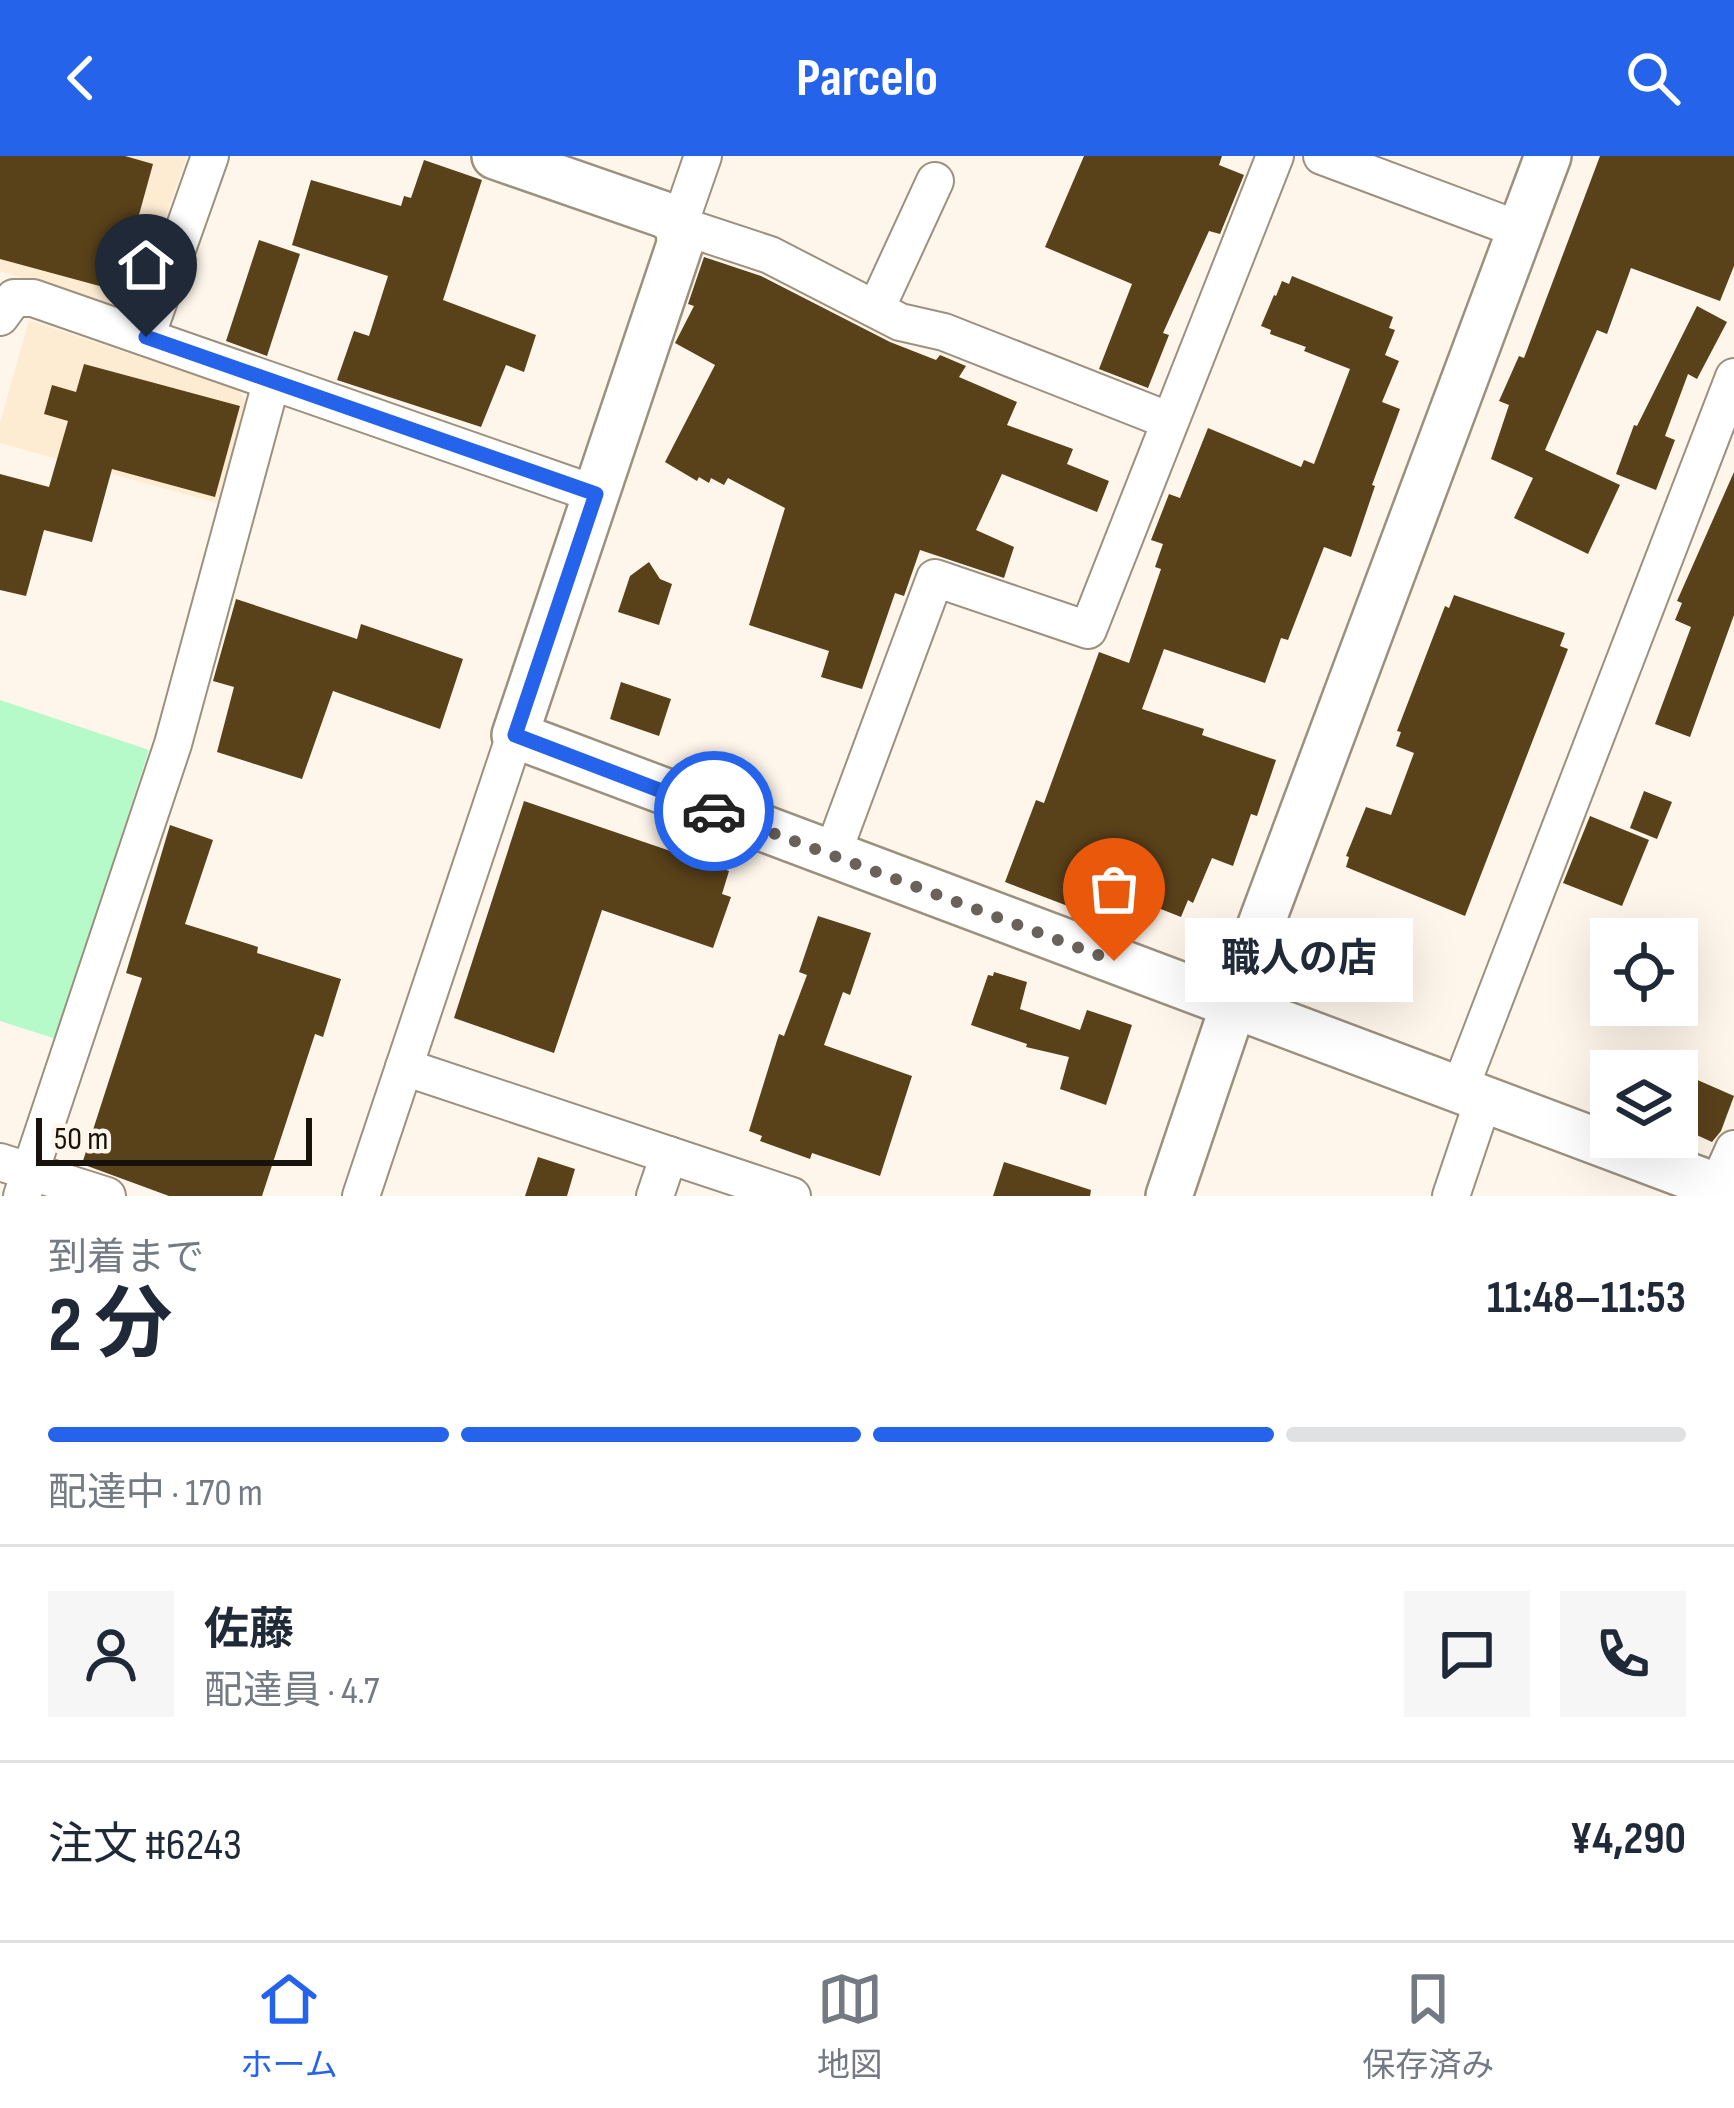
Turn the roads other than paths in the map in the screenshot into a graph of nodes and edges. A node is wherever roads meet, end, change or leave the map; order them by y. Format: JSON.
{"nodes":[{"id":1,"x":210,"y":156,"type":"edge"},
{"id":2,"x":495,"y":156,"type":"edge"},
{"id":3,"x":703,"y":156,"type":"edge"},
{"id":4,"x":1275,"y":156,"type":"edge"},
{"id":5,"x":1322,"y":156,"type":"edge"},
{"id":6,"x":1548,"y":156,"type":"edge"},
{"id":7,"x":935,"y":181,"type":"dead end"},
{"id":8,"x":679,"y":226,"type":"junction"},
{"id":9,"x":1520,"y":230,"type":"junction"},
{"id":10,"x":876,"y":309,"type":"junction"},
{"id":11,"x":0,"y":317,"type":"edge"},
{"id":12,"x":146,"y":337,"type":"junction"},
{"id":13,"x":1734,"y":377,"type":"edge"},
{"id":14,"x":271,"y":383,"type":"junction"},
{"id":15,"x":1170,"y":422,"type":"junction"},
{"id":16,"x":596,"y":494,"type":"junction"},
{"id":17,"x":515,"y":735,"type":"junction"},
{"id":18,"x":832,"y":855,"type":"junction"},
{"id":19,"x":1236,"y":1005,"type":"junction"},
{"id":20,"x":404,"y":1067,"type":"junction"},
{"id":21,"x":1471,"y":1096,"type":"junction"},
{"id":22,"x":669,"y":1155,"type":"junction"},
{"id":23,"x":18,"y":1176,"type":"edge"},
{"id":24,"x":1724,"y":1181,"type":"edge"},
{"id":25,"x":107,"y":1196,"type":"edge"},
{"id":26,"x":362,"y":1196,"type":"edge"},
{"id":27,"x":655,"y":1196,"type":"edge"},
{"id":28,"x":792,"y":1196,"type":"edge"},
{"id":29,"x":1169,"y":1196,"type":"edge"},
{"id":30,"x":1450,"y":1196,"type":"edge"}],
"edges":[{"from":1,"to":12,"type":"street"},
{"from":2,"to":8,"type":"street"},
{"from":3,"to":8,"type":"street"},
{"from":4,"to":15,"type":"street"},
{"from":5,"to":9,"type":"street"},
{"from":6,"to":9,"type":"street"},
{"from":7,"to":10,"type":"street"},
{"from":8,"to":10,"type":"street"},
{"from":8,"to":16,"type":"street"},
{"from":9,"to":19,"type":"street"},
{"from":10,"to":15,"type":"street"},
{"from":11,"to":12,"type":"street"},
{"from":12,"to":14,"type":"street"},
{"from":13,"to":21,"type":"street"},
{"from":14,"to":16,"type":"street"},
{"from":14,"to":23,"type":"street"},
{"from":15,"to":18,"type":"street"},
{"from":16,"to":17,"type":"street"},
{"from":17,"to":18,"type":"street"},
{"from":17,"to":20,"type":"street"},
{"from":18,"to":19,"type":"street"},
{"from":19,"to":21,"type":"street"},
{"from":19,"to":29,"type":"street"},
{"from":20,"to":22,"type":"street"},
{"from":20,"to":26,"type":"street"},
{"from":21,"to":24,"type":"street"},
{"from":21,"to":30,"type":"street"},
{"from":22,"to":27,"type":"street"},
{"from":22,"to":28,"type":"street"},
{"from":23,"to":25,"type":"street"}]}
